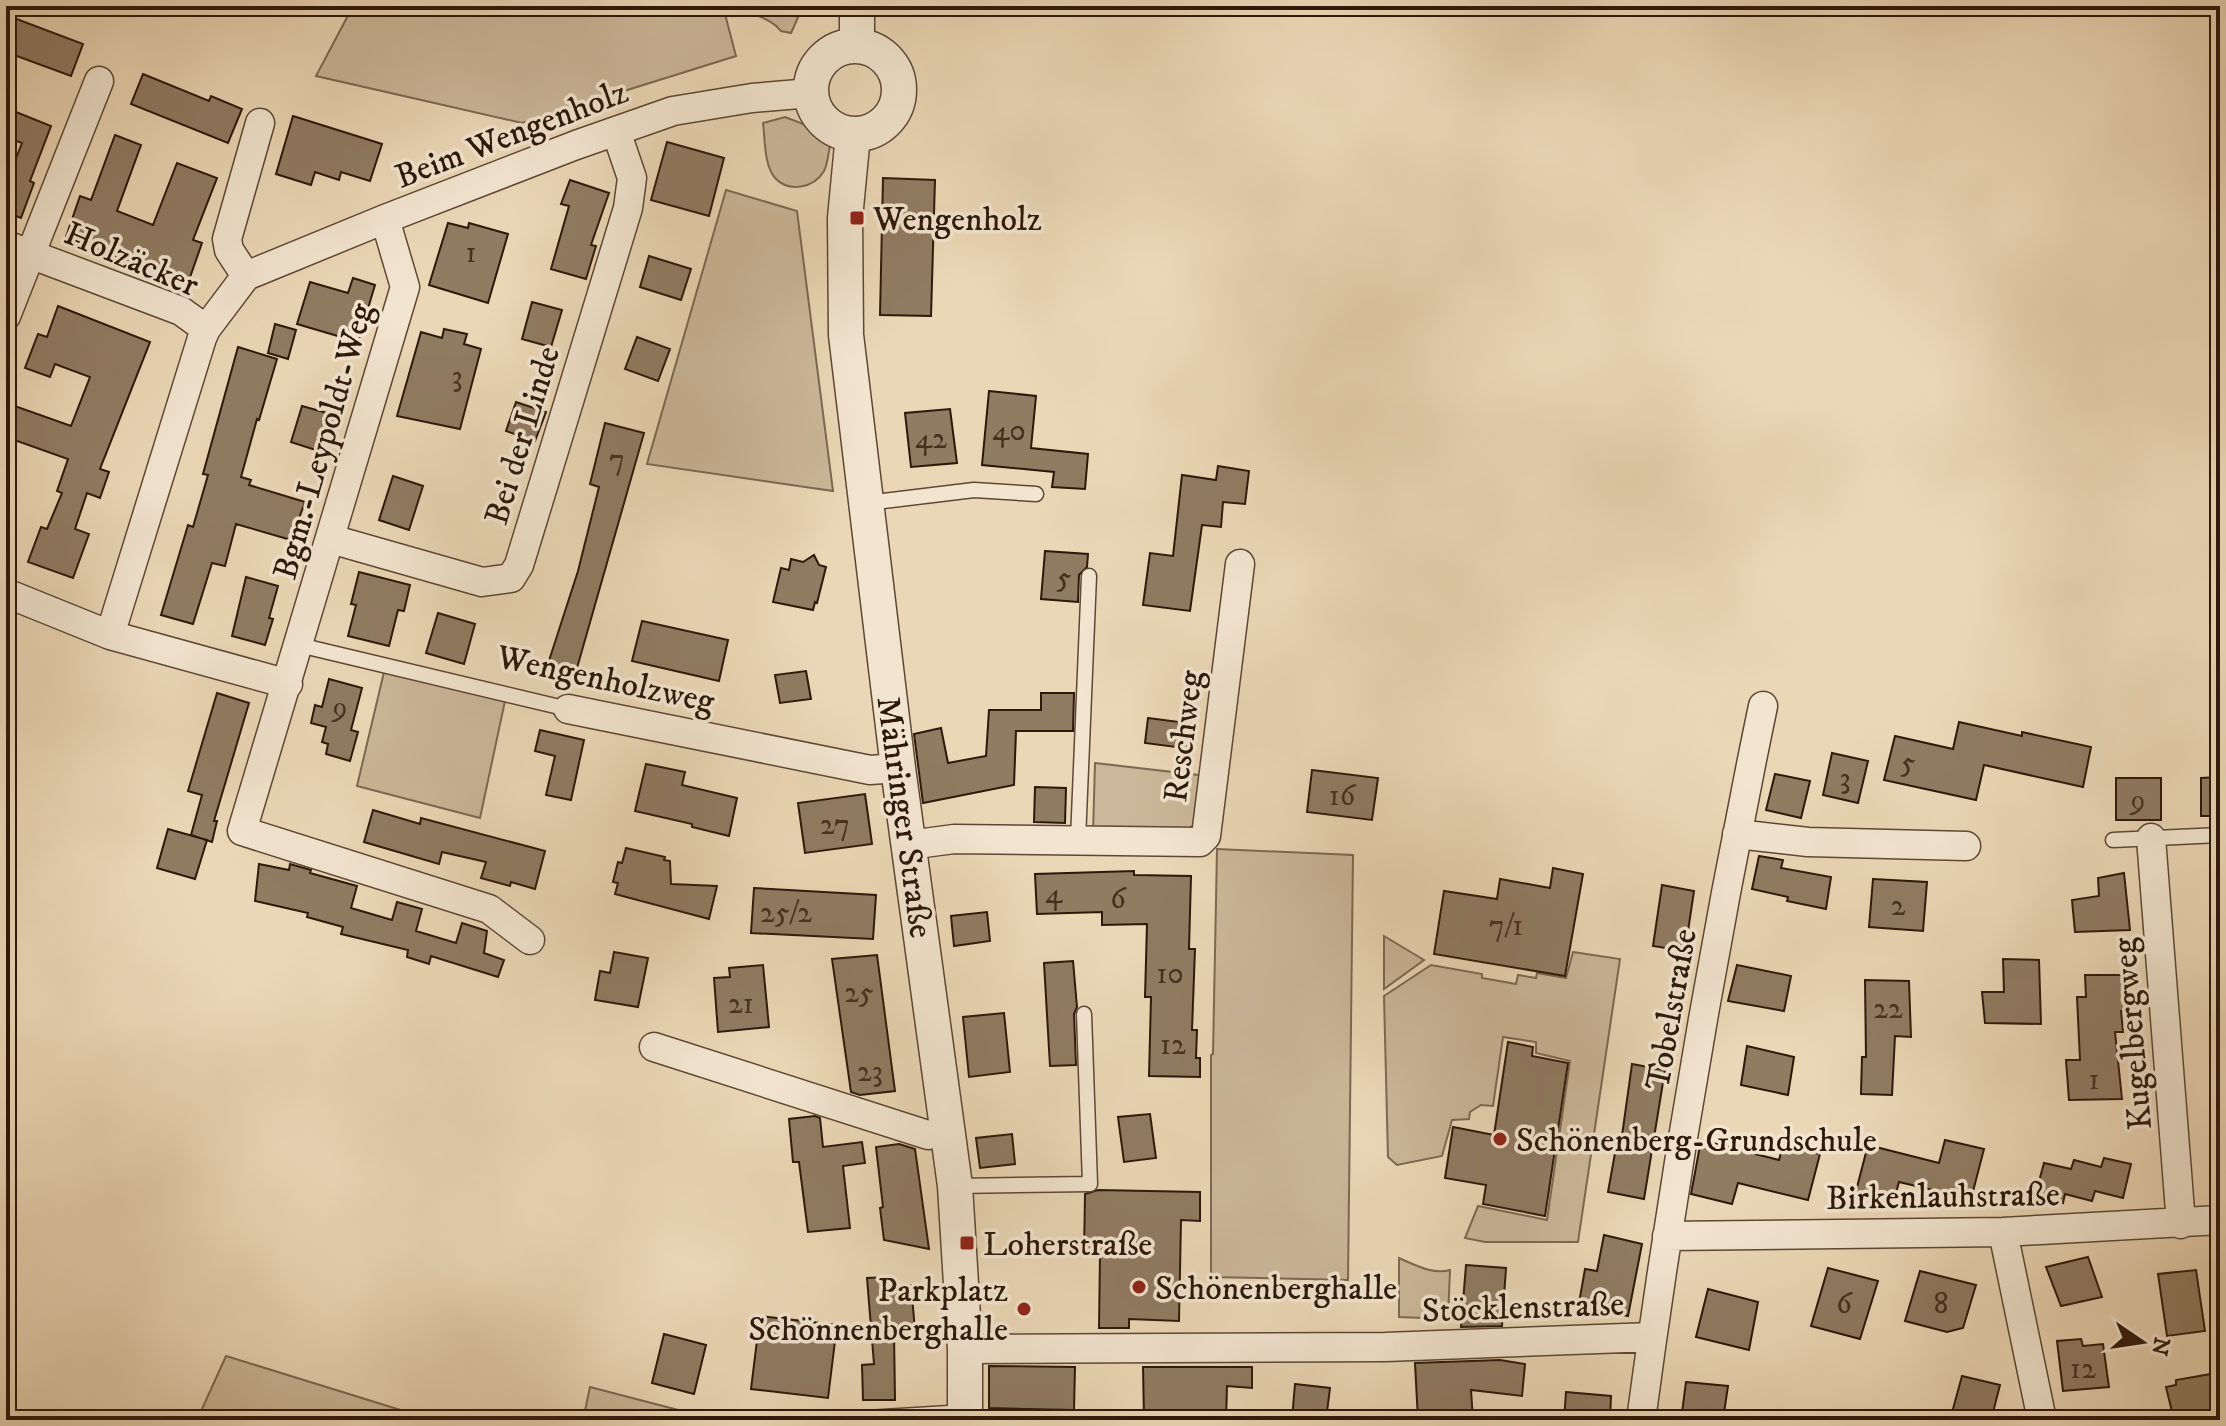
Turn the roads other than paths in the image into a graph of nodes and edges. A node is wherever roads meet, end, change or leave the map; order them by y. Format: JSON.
{"nodes":[{"id":1,"x":857,"y":6,"type":"edge"},
{"id":2,"x":857,"y":46,"type":"junction"},
{"id":3,"x":99,"y":81,"type":"dead end"},
{"id":4,"x":811,"y":93,"type":"junction"},
{"id":5,"x":260,"y":123,"type":"dead end"},
{"id":6,"x":616,"y":131,"type":"junction"},
{"id":7,"x":853,"y":135,"type":"junction"},
{"id":8,"x":385,"y":219,"type":"junction"},
{"id":9,"x":18,"y":250,"type":"edge"},
{"id":10,"x":246,"y":276,"type":"junction"},
{"id":11,"x":6,"y":316,"type":"edge"},
{"id":12,"x":206,"y":329,"type":"junction"},
{"id":13,"x":1036,"y":494,"type":"dead end"},
{"id":14,"x":867,"y":503,"type":"junction"},
{"id":15,"x":331,"y":539,"type":"junction"},
{"id":16,"x":1240,"y":564,"type":"dead end"},
{"id":17,"x":1089,"y":576,"type":"dead end"},
{"id":18,"x":6,"y":593,"type":"edge"},
{"id":19,"x":110,"y":635,"type":"junction"},
{"id":20,"x":299,"y":645,"type":"junction"},
{"id":21,"x":288,"y":684,"type":"junction"},
{"id":22,"x":1763,"y":706,"type":"dead end"},
{"id":23,"x":568,"y":709,"type":"joint"},
{"id":24,"x":898,"y":768,"type":"junction"},
{"id":25,"x":1737,"y":834,"type":"junction"},
{"id":26,"x":2220,"y":835,"type":"edge"},
{"id":27,"x":2151,"y":838,"type":"junction"},
{"id":28,"x":1078,"y":840,"type":"junction"},
{"id":29,"x":2113,"y":840,"type":"dead end"},
{"id":30,"x":909,"y":845,"type":"junction"},
{"id":31,"x":1966,"y":846,"type":"dead end"},
{"id":32,"x":530,"y":940,"type":"dead end"},
{"id":33,"x":1084,"y":1014,"type":"dead end"},
{"id":34,"x":654,"y":1047,"type":"dead end"},
{"id":35,"x":948,"y":1131,"type":"junction"},
{"id":36,"x":955,"y":1186,"type":"junction"},
{"id":37,"x":2220,"y":1220,"type":"edge"},
{"id":38,"x":2181,"y":1224,"type":"junction"},
{"id":39,"x":2003,"y":1232,"type":"junction"},
{"id":40,"x":1667,"y":1236,"type":"junction"},
{"id":41,"x":1652,"y":1337,"type":"junction"},
{"id":42,"x":965,"y":1349,"type":"junction"},
{"id":43,"x":965,"y":1416,"type":"edge"},
{"id":44,"x":834,"y":1420,"type":"edge"},
{"id":45,"x":1641,"y":1420,"type":"edge"},
{"id":46,"x":2042,"y":1420,"type":"edge"}],
"edges":[{"from":1,"to":2,"type":"street"},
{"from":2,"to":4,"type":"street"},
{"from":2,"to":7,"type":"street"},
{"from":3,"to":9,"type":"street","name":"Holzäcker"},
{"from":4,"to":6,"type":"street","name":"Beim Wengenholz"},
{"from":4,"to":7,"type":"street"},
{"from":5,"to":10,"type":"street"},
{"from":6,"to":8,"type":"street","name":"Beim Wengenholz"},
{"from":6,"to":15,"type":"street","name":"Bei der Linde"},
{"from":7,"to":14,"type":"street","name":"Mähringer Straße"},
{"from":8,"to":10,"type":"street","name":"Beim Wengenholz"},
{"from":8,"to":15,"type":"street","name":"Bgm.-Leypoldt-Weg"},
{"from":9,"to":11,"type":"street","name":"Holzäcker"},
{"from":9,"to":12,"type":"street","name":"Holzäcker"},
{"from":10,"to":12,"type":"street"},
{"from":12,"to":19,"type":"street"},
{"from":13,"to":14,"type":"lane"},
{"from":14,"to":24,"type":"street","name":"Mähringer Straße"},
{"from":15,"to":20,"type":"street","name":"Bgm.-Leypoldt-Weg"},
{"from":16,"to":28,"type":"street","name":"Reschweg"},
{"from":17,"to":28,"type":"lane"},
{"from":18,"to":19,"type":"street"},
{"from":19,"to":21,"type":"street"},
{"from":20,"to":21,"type":"street","name":"Bgm.-Leypoldt-Weg"},
{"from":20,"to":23,"type":"lane","name":"Wengenholzweg"},
{"from":21,"to":32,"type":"street","name":"Bgm.-Leypoldt-Weg"},
{"from":22,"to":25,"type":"street","name":"Tobelstraße"},
{"from":23,"to":24,"type":"street","name":"Wengenholzweg"},
{"from":24,"to":30,"type":"street","name":"Mähringer Straße"},
{"from":25,"to":31,"type":"street"},
{"from":25,"to":40,"type":"street","name":"Tobelstraße"},
{"from":26,"to":27,"type":"lane"},
{"from":27,"to":29,"type":"lane"},
{"from":27,"to":38,"type":"street","name":"Kugelbergweg"},
{"from":28,"to":30,"type":"street","name":"Reschweg"},
{"from":30,"to":35,"type":"street","name":"Mähringer Straße"},
{"from":33,"to":36,"type":"lane"},
{"from":34,"to":35,"type":"street"},
{"from":35,"to":36,"type":"street","name":"Mähringer Straße"},
{"from":36,"to":42,"type":"street","name":"Mähringer Straße"},
{"from":37,"to":38,"type":"street","name":"Birkenlauhstraße"},
{"from":38,"to":39,"type":"street","name":"Birkenlauhstraße"},
{"from":39,"to":40,"type":"street","name":"Birkenlauhstraße"},
{"from":39,"to":46,"type":"street"},
{"from":40,"to":41,"type":"street","name":"Tobelstraße"},
{"from":41,"to":42,"type":"street","name":"Stöcklenstraße"},
{"from":41,"to":45,"type":"street","name":"Tobelstraße"},
{"from":42,"to":43,"type":"street","name":"Mähringer Straße"},
{"from":43,"to":44,"type":"lane"}]}
